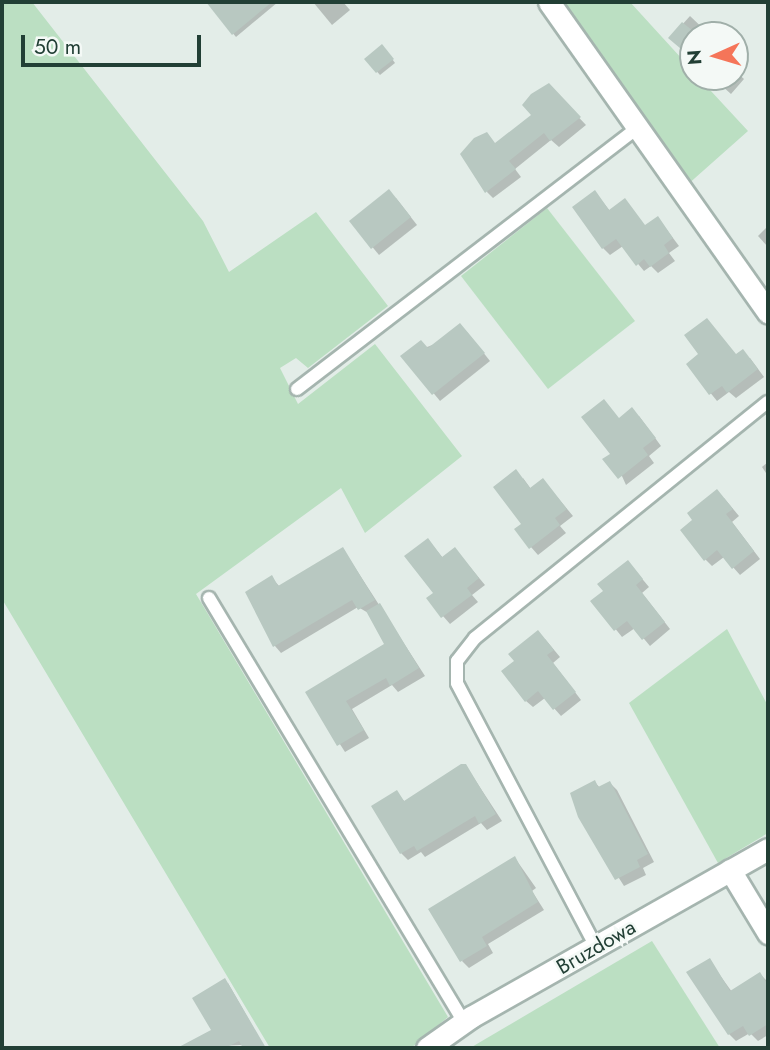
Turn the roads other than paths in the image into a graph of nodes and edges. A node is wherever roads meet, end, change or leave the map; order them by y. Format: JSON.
{"nodes":[{"id":1,"x":549,"y":2,"type":"edge"},
{"id":2,"x":637,"y":128,"type":"junction"},
{"id":3,"x":768,"y":312,"type":"edge"},
{"id":4,"x":297,"y":389,"type":"dead end"},
{"id":5,"x":768,"y":402,"type":"edge"},
{"id":6,"x":209,"y":598,"type":"dead end"},
{"id":7,"x":768,"y":849,"type":"edge"},
{"id":8,"x":730,"y":870,"type":"junction"},
{"id":9,"x":768,"y":933,"type":"edge"},
{"id":10,"x":596,"y":947,"type":"junction"},
{"id":11,"x":464,"y":1022,"type":"junction"},
{"id":12,"x":427,"y":1048,"type":"edge"}],
"edges":[{"from":1,"to":2,"type":"street"},
{"from":2,"to":3,"type":"street"},
{"from":2,"to":4,"type":"lane"},
{"from":5,"to":10,"type":"lane"},
{"from":6,"to":11,"type":"lane"},
{"from":7,"to":8,"type":"street","name":"Bruzdowa"},
{"from":8,"to":9,"type":"street"},
{"from":8,"to":10,"type":"street","name":"Bruzdowa"},
{"from":10,"to":11,"type":"street","name":"Bruzdowa"},
{"from":11,"to":12,"type":"street","name":"Bruzdowa"}]}
